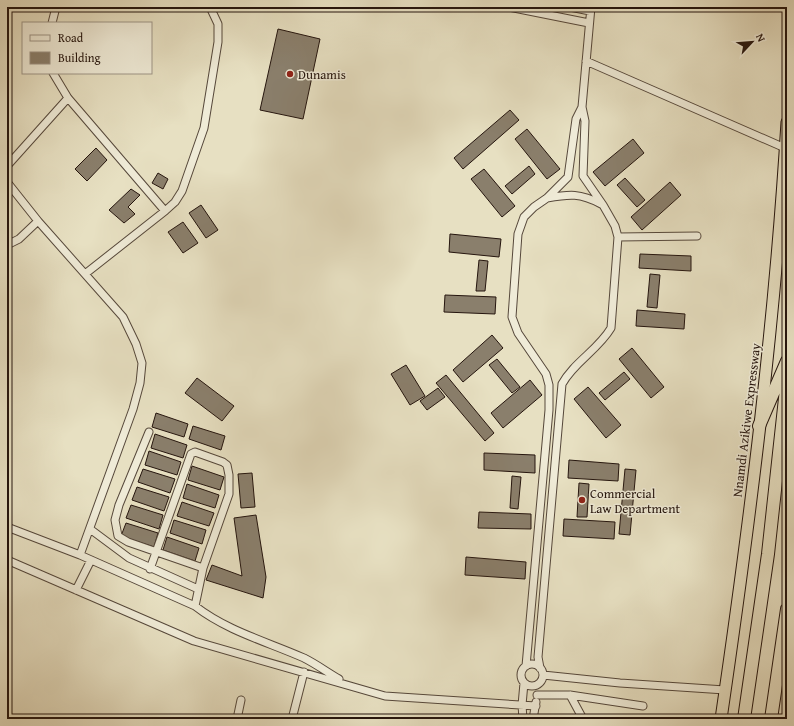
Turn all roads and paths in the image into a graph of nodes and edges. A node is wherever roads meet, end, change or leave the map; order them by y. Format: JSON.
{"nodes":[{"id":1,"x":56,"y":7,"type":"edge"},
{"id":2,"x":210,"y":7,"type":"edge"},
{"id":3,"x":509,"y":7,"type":"edge"},
{"id":4,"x":570,"y":7,"type":"edge"},
{"id":5,"x":590,"y":9,"type":"edge"},
{"id":6,"x":52,"y":22,"type":"edge"},
{"id":7,"x":589,"y":23,"type":"junction"},
{"id":8,"x":586,"y":61,"type":"junction"},
{"id":9,"x":54,"y":74,"type":"edge"},
{"id":10,"x":68,"y":98,"type":"junction"},
{"id":11,"x":582,"y":107,"type":"junction"},
{"id":12,"x":787,"y":122,"type":"edge"},
{"id":13,"x":785,"y":148,"type":"junction"},
{"id":14,"x":7,"y":166,"type":"edge"},
{"id":15,"x":7,"y":182,"type":"edge"},
{"id":16,"x":547,"y":198,"type":"junction"},
{"id":17,"x":603,"y":205,"type":"junction"},
{"id":18,"x":165,"y":211,"type":"junction"},
{"id":19,"x":38,"y":221,"type":"junction"},
{"id":20,"x":697,"y":236,"type":"dead end"},
{"id":21,"x":618,"y":237,"type":"junction"},
{"id":22,"x":7,"y":245,"type":"edge"},
{"id":23,"x":85,"y":274,"type":"junction"},
{"id":24,"x":787,"y":361,"type":"edge"},
{"id":25,"x":787,"y":380,"type":"edge"},
{"id":26,"x":759,"y":426,"type":"junction"},
{"id":27,"x":149,"y":432,"type":"dead end"},
{"id":28,"x":7,"y":527,"type":"edge"},
{"id":29,"x":90,"y":529,"type":"junction"},
{"id":30,"x":156,"y":552,"type":"junction"},
{"id":31,"x":80,"y":555,"type":"junction"},
{"id":32,"x":7,"y":560,"type":"edge"},
{"id":33,"x":91,"y":560,"type":"junction"},
{"id":34,"x":203,"y":568,"type":"junction"},
{"id":35,"x":150,"y":569,"type":"junction"},
{"id":36,"x":198,"y":589,"type":"junction"},
{"id":37,"x":76,"y":590,"type":"junction"},
{"id":38,"x":196,"y":606,"type":"junction"},
{"id":39,"x":787,"y":609,"type":"edge"},
{"id":40,"x":528,"y":657,"type":"junction"},
{"id":41,"x":538,"y":657,"type":"junction"},
{"id":42,"x":526,"y":666,"type":"junction"},
{"id":43,"x":541,"y":671,"type":"junction"},
{"id":44,"x":304,"y":672,"type":"junction"},
{"id":45,"x":345,"y":683,"type":"junction"},
{"id":46,"x":524,"y":683,"type":"junction"},
{"id":47,"x":538,"y":685,"type":"junction"},
{"id":48,"x":725,"y":690,"type":"junction"},
{"id":49,"x":537,"y":695,"type":"junction"},
{"id":50,"x":570,"y":695,"type":"junction"},
{"id":51,"x":241,"y":700,"type":"dead end"},
{"id":52,"x":522,"y":705,"type":"junction"},
{"id":53,"x":536,"y":706,"type":"junction"},
{"id":54,"x":643,"y":706,"type":"dead end"},
{"id":55,"x":237,"y":719,"type":"edge"},
{"id":56,"x":292,"y":719,"type":"edge"},
{"id":57,"x":523,"y":719,"type":"edge"},
{"id":58,"x":533,"y":719,"type":"edge"},
{"id":59,"x":583,"y":719,"type":"edge"},
{"id":60,"x":721,"y":719,"type":"edge"},
{"id":61,"x":744,"y":719,"type":"edge"},
{"id":62,"x":771,"y":719,"type":"edge"}],
"edges":[{"from":1,"to":6,"type":"street"},
{"from":2,"to":18,"type":"street"},
{"from":3,"to":7,"type":"street"},
{"from":4,"to":5,"type":"street"},
{"from":5,"to":7,"type":"street"},
{"from":7,"to":8,"type":"street"},
{"from":8,"to":11,"type":"street"},
{"from":8,"to":13,"type":"street"},
{"from":9,"to":10,"type":"street"},
{"from":10,"to":14,"type":"street"},
{"from":10,"to":18,"type":"street"},
{"from":11,"to":16,"type":"street"},
{"from":11,"to":17,"type":"street"},
{"from":12,"to":13,"type":"highway","name":"Nnamdi Azikiwe Expressway"},
{"from":13,"to":26,"type":"highway","name":"Nnamdi Azikiwe Expressway"},
{"from":15,"to":19,"type":"street"},
{"from":16,"to":17,"type":"street"},
{"from":16,"to":40,"type":"street"},
{"from":17,"to":21,"type":"street"},
{"from":18,"to":23,"type":"street"},
{"from":19,"to":22,"type":"street"},
{"from":19,"to":23,"type":"street"},
{"from":20,"to":21,"type":"street"},
{"from":21,"to":41,"type":"street"},
{"from":23,"to":29,"type":"street"},
{"from":24,"to":26,"type":"highway"},
{"from":25,"to":61,"type":"highway"},
{"from":26,"to":48,"type":"highway","name":"Nnamdi Azikiwe Expressway"},
{"from":27,"to":30,"type":"street"},
{"from":28,"to":31,"type":"street"},
{"from":29,"to":31,"type":"street"},
{"from":29,"to":35,"type":"street"},
{"from":30,"to":34,"type":"street"},
{"from":30,"to":34,"type":"street"},
{"from":30,"to":35,"type":"street"},
{"from":31,"to":33,"type":"street"},
{"from":32,"to":37,"type":"street"},
{"from":33,"to":37,"type":"street"},
{"from":33,"to":38,"type":"street"},
{"from":34,"to":36,"type":"street"},
{"from":35,"to":36,"type":"street"},
{"from":36,"to":38,"type":"street"},
{"from":37,"to":44,"type":"street"},
{"from":38,"to":45,"type":"street"},
{"from":39,"to":62,"type":"highway"},
{"from":40,"to":41,"type":"street"},
{"from":40,"to":42,"type":"street"},
{"from":41,"to":43,"type":"street"},
{"from":42,"to":43,"type":"street"},
{"from":42,"to":46,"type":"street"},
{"from":43,"to":47,"type":"street"},
{"from":43,"to":48,"type":"street"},
{"from":44,"to":45,"type":"street"},
{"from":44,"to":56,"type":"street"},
{"from":45,"to":52,"type":"street"},
{"from":46,"to":47,"type":"street"},
{"from":46,"to":52,"type":"street"},
{"from":47,"to":49,"type":"street"},
{"from":48,"to":60,"type":"highway","name":"Nnamdi Azikiwe Expressway"},
{"from":49,"to":50,"type":"street"},
{"from":49,"to":53,"type":"street"},
{"from":50,"to":54,"type":"street"},
{"from":50,"to":59,"type":"street"},
{"from":51,"to":55,"type":"street"},
{"from":52,"to":53,"type":"street"},
{"from":52,"to":57,"type":"street"},
{"from":53,"to":58,"type":"street"}]}
